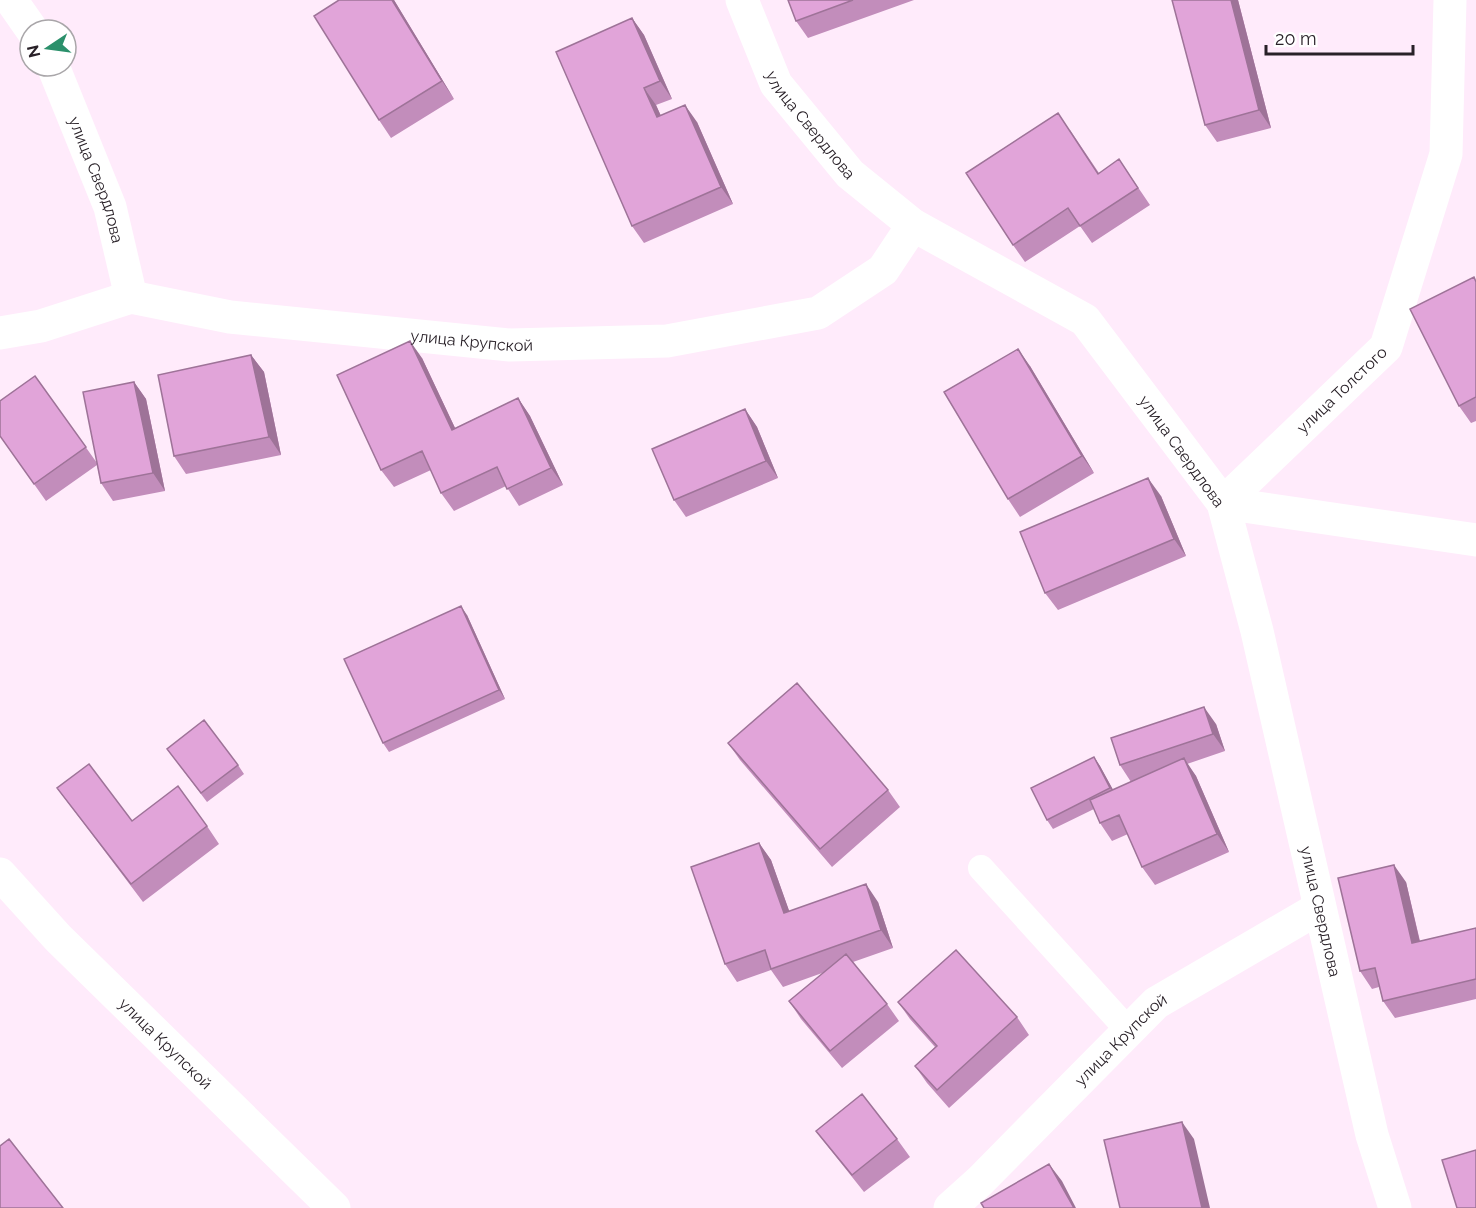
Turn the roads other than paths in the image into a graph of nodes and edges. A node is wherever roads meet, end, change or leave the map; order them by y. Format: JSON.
{"nodes":[{"id":1,"x":11,"y":0,"type":"edge"},
{"id":2,"x":742,"y":0,"type":"edge"},
{"id":3,"x":1450,"y":0,"type":"edge"},
{"id":4,"x":24,"y":18,"type":"edge"},
{"id":5,"x":57,"y":78,"type":"edge"},
{"id":6,"x":913,"y":225,"type":"junction"},
{"id":7,"x":131,"y":297,"type":"junction"},
{"id":8,"x":0,"y":333,"type":"edge"},
{"id":9,"x":1223,"y":503,"type":"junction"},
{"id":10,"x":1476,"y":540,"type":"edge"},
{"id":11,"x":981,"y":868,"type":"dead end"},
{"id":12,"x":0,"y":874,"type":"edge"},
{"id":13,"x":1319,"y":908,"type":"junction"},
{"id":14,"x":1128,"y":1030,"type":"junction"},
{"id":15,"x":334,"y":1208,"type":"edge"},
{"id":16,"x":950,"y":1208,"type":"edge"},
{"id":17,"x":1395,"y":1208,"type":"edge"}],
"edges":[{"from":1,"to":4,"type":"street"},
{"from":2,"to":6,"type":"street","name":"улица Свердлова"},
{"from":3,"to":9,"type":"street","name":"улица Толстого"},
{"from":5,"to":7,"type":"street","name":"улица Свердлова"},
{"from":6,"to":7,"type":"street","name":"улица Крупской"},
{"from":6,"to":9,"type":"street","name":"улица Свердлова"},
{"from":7,"to":8,"type":"street","name":"улица Крупской"},
{"from":9,"to":10,"type":"street"},
{"from":9,"to":13,"type":"street","name":"улица Свердлова"},
{"from":11,"to":14,"type":"lane"},
{"from":12,"to":15,"type":"street","name":"улица Крупской"},
{"from":13,"to":14,"type":"street","name":"улица Крупской"},
{"from":13,"to":17,"type":"street","name":"улица Свердлова"},
{"from":14,"to":16,"type":"street","name":"улица Крупской"}]}
